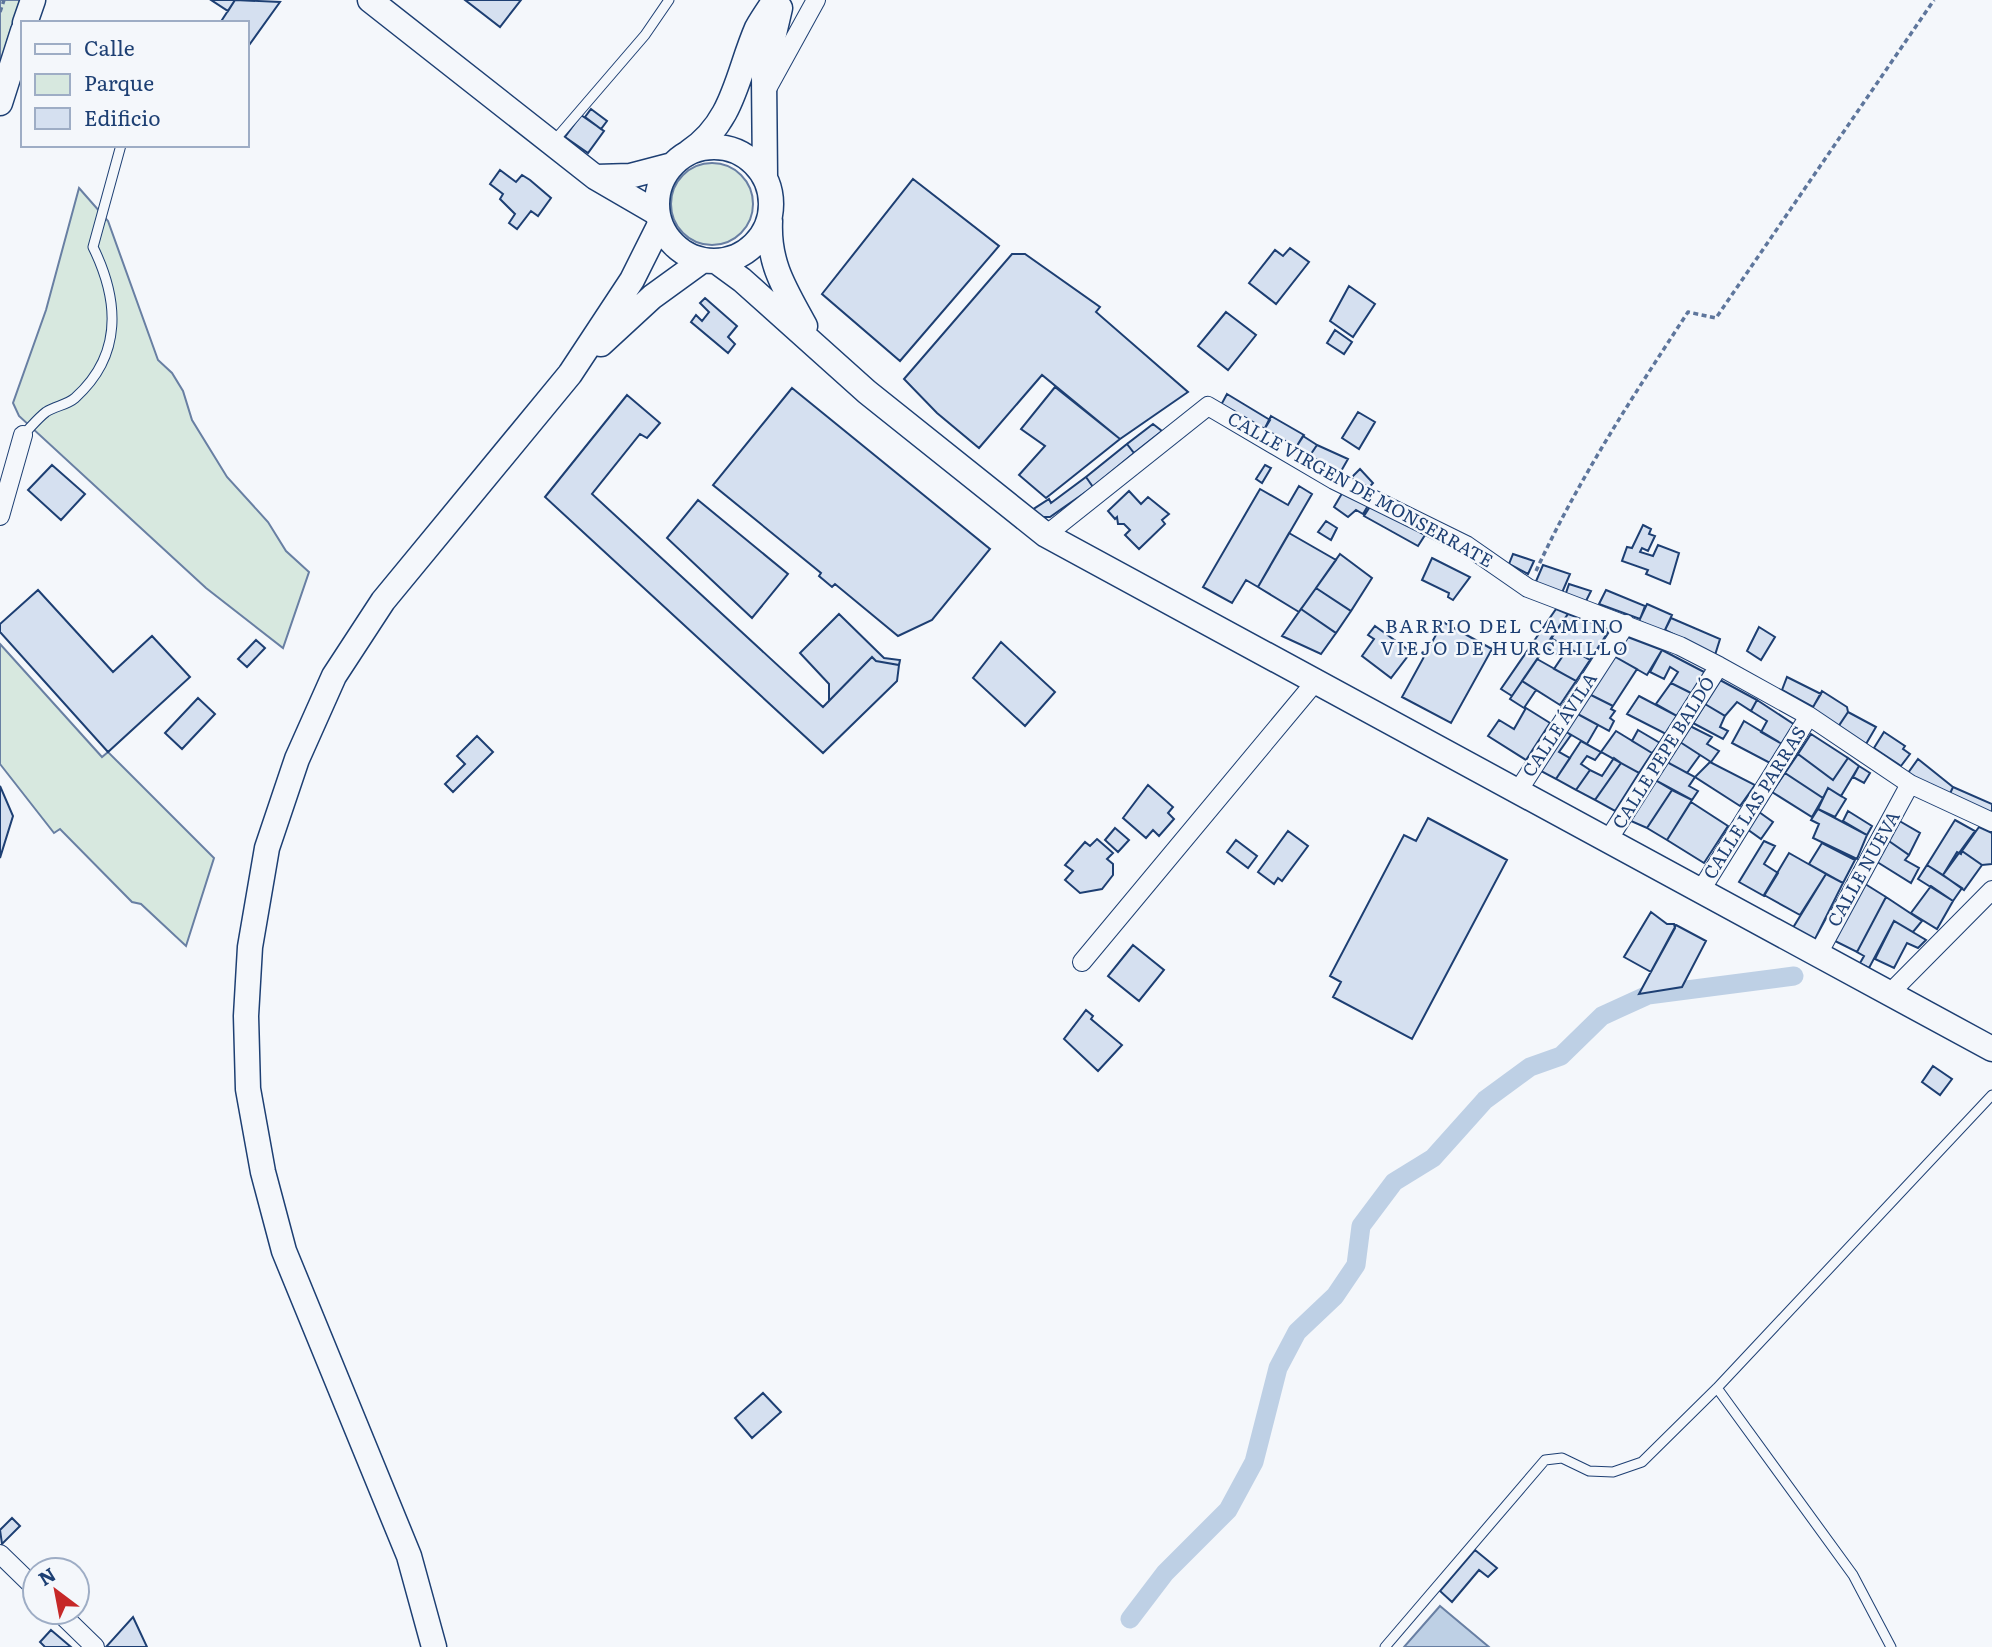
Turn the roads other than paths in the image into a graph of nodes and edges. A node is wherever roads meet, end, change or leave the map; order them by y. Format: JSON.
{"nodes":[{"id":1,"x":33,"y":0,"type":"edge"},
{"id":2,"x":370,"y":0,"type":"edge"},
{"id":3,"x":669,"y":0,"type":"edge"},
{"id":4,"x":775,"y":0,"type":"edge"},
{"id":5,"x":782,"y":0,"type":"edge"},
{"id":6,"x":816,"y":0,"type":"edge"},
{"id":7,"x":26,"y":21,"type":"edge"},
{"id":8,"x":21,"y":37,"type":"edge"},
{"id":9,"x":764,"y":95,"type":"junction"},
{"id":10,"x":0,"y":103,"type":"edge"},
{"id":11,"x":552,"y":144,"type":"junction"},
{"id":12,"x":120,"y":147,"type":"edge"},
{"id":13,"x":679,"y":159,"type":"junction"},
{"id":14,"x":596,"y":177,"type":"junction"},
{"id":15,"x":765,"y":177,"type":"junction"},
{"id":16,"x":771,"y":209,"type":"junction"},
{"id":17,"x":659,"y":218,"type":"junction"},
{"id":18,"x":710,"y":260,"type":"junction"},
{"id":19,"x":814,"y":342,"type":"junction"},
{"id":20,"x":570,"y":373,"type":"junction"},
{"id":21,"x":23,"y":435,"type":"joint"},
{"id":22,"x":0,"y":516,"type":"edge"},
{"id":23,"x":1046,"y":535,"type":"junction"},
{"id":24,"x":1626,"y":624,"type":"junction"},
{"id":25,"x":1719,"y":666,"type":"junction"},
{"id":26,"x":1316,"y":681,"type":"junction"},
{"id":27,"x":1809,"y":716,"type":"junction"},
{"id":28,"x":1910,"y":785,"type":"junction"},
{"id":29,"x":1518,"y":791,"type":"junction"},
{"id":30,"x":1992,"y":822,"type":"edge"},
{"id":31,"x":1608,"y":840,"type":"junction"},
{"id":32,"x":1701,"y":890,"type":"junction"},
{"id":33,"x":1992,"y":890,"type":"edge"},
{"id":34,"x":1818,"y":954,"type":"junction"},
{"id":35,"x":1082,"y":962,"type":"dead end"},
{"id":36,"x":1891,"y":993,"type":"junction"},
{"id":37,"x":1992,"y":1049,"type":"edge"},
{"id":38,"x":1992,"y":1095,"type":"edge"},
{"id":39,"x":1717,"y":1388,"type":"junction"},
{"id":40,"x":0,"y":1554,"type":"edge"},
{"id":41,"x":21,"y":1574,"type":"edge"},
{"id":42,"x":73,"y":1626,"type":"edge"},
{"id":43,"x":95,"y":1647,"type":"edge"},
{"id":44,"x":434,"y":1647,"type":"edge"},
{"id":45,"x":1385,"y":1647,"type":"edge"},
{"id":46,"x":1891,"y":1647,"type":"edge"}],
"edges":[{"from":1,"to":7,"type":"main road"},
{"from":2,"to":11,"type":"main road"},
{"from":3,"to":11,"type":"lane"},
{"from":4,"to":13,"type":"main road"},
{"from":5,"to":9,"type":"main road"},
{"from":6,"to":9,"type":"street"},
{"from":8,"to":10,"type":"main road"},
{"from":9,"to":15,"type":"main road"},
{"from":11,"to":14,"type":"main road"},
{"from":12,"to":21,"type":"lane"},
{"from":13,"to":14,"type":"main road"},
{"from":13,"to":15,"type":"main road"},
{"from":13,"to":17,"type":"main road"},
{"from":14,"to":17,"type":"main road"},
{"from":15,"to":16,"type":"main road"},
{"from":16,"to":18,"type":"main road"},
{"from":16,"to":19,"type":"main road"},
{"from":17,"to":18,"type":"main road"},
{"from":17,"to":20,"type":"main road"},
{"from":18,"to":19,"type":"main road"},
{"from":18,"to":20,"type":"main road"},
{"from":19,"to":23,"type":"main road"},
{"from":20,"to":44,"type":"main road"},
{"from":21,"to":22,"type":"street"},
{"from":23,"to":24,"type":"street","name":"CALLE VIRGEN DE MONSERRATE"},
{"from":23,"to":26,"type":"main road"},
{"from":24,"to":25,"type":"street","name":"CALLE VIRGEN DE MONSERRATE"},
{"from":24,"to":29,"type":"street","name":"CALLE ÁVILA"},
{"from":25,"to":27,"type":"street","name":"CALLE VIRGEN DE MONSERRATE"},
{"from":25,"to":31,"type":"street","name":"CALLE PEPE BALDÓ"},
{"from":26,"to":29,"type":"main road"},
{"from":26,"to":35,"type":"street"},
{"from":27,"to":28,"type":"street","name":"CALLE VIRGEN DE MONSERRATE"},
{"from":27,"to":32,"type":"street","name":"CALLE LAS PARRAS"},
{"from":28,"to":30,"type":"street","name":"CALLE VIRGEN DE MONSERRATE"},
{"from":28,"to":34,"type":"street","name":"CALLE NUEVA"},
{"from":29,"to":31,"type":"main road"},
{"from":31,"to":32,"type":"main road"},
{"from":32,"to":34,"type":"main road"},
{"from":33,"to":36,"type":"street"},
{"from":34,"to":36,"type":"main road"},
{"from":36,"to":37,"type":"main road"},
{"from":38,"to":39,"type":"lane"},
{"from":39,"to":45,"type":"lane"},
{"from":39,"to":46,"type":"lane"},
{"from":40,"to":41,"type":"street"},
{"from":42,"to":43,"type":"street"}]}
